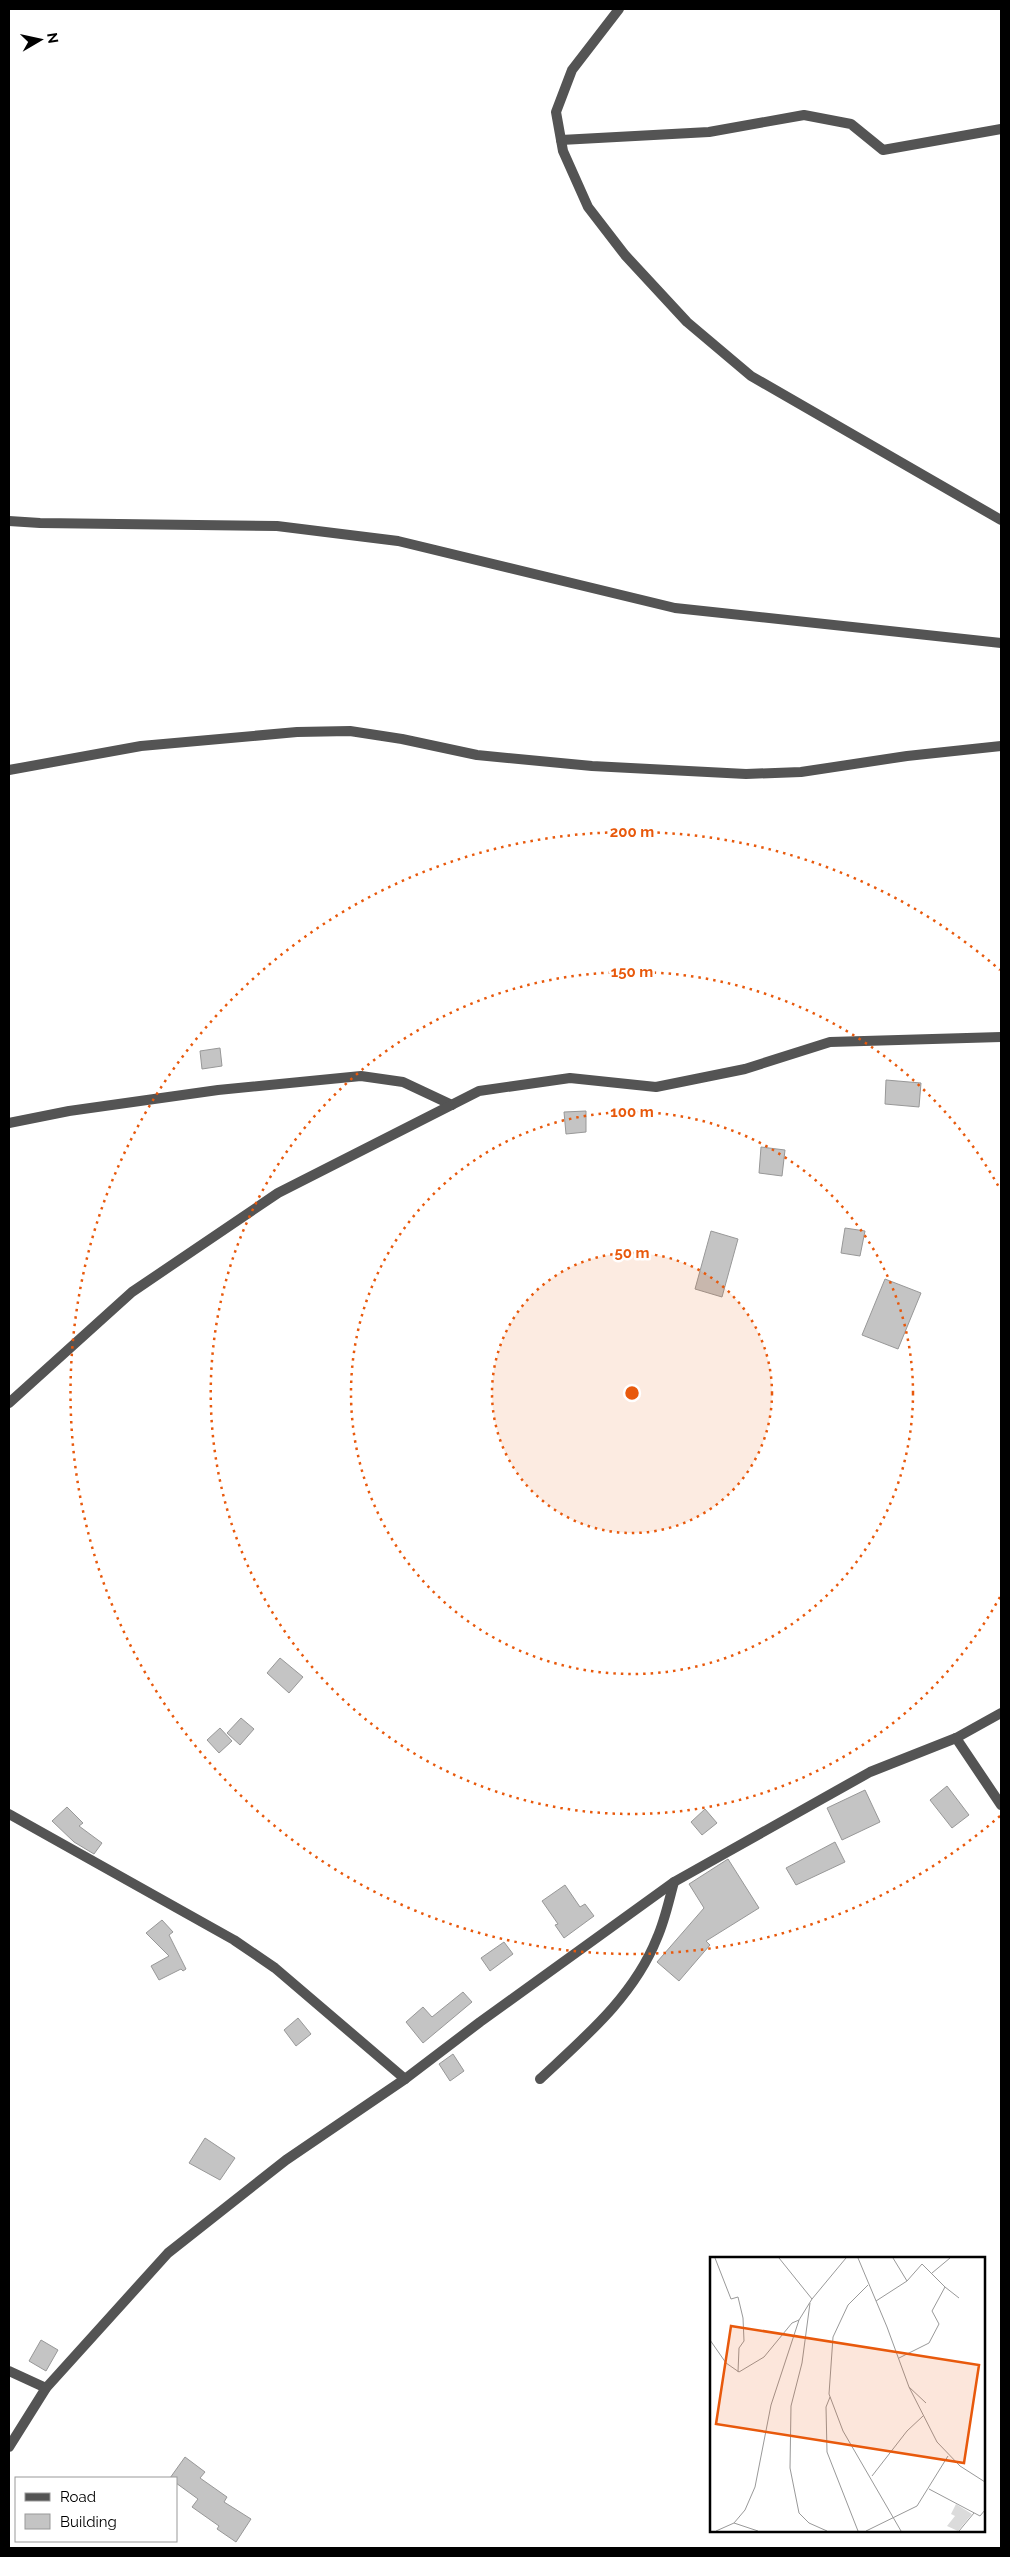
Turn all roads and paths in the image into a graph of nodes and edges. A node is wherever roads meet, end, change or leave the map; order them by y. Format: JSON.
{"nodes":[{"id":1,"x":619,"y":9,"type":"edge"},
{"id":2,"x":1001,"y":129,"type":"edge"},
{"id":3,"x":561,"y":140,"type":"junction"},
{"id":4,"x":1001,"y":520,"type":"edge"},
{"id":5,"x":9,"y":521,"type":"edge"},
{"id":6,"x":1001,"y":643,"type":"edge"},
{"id":7,"x":1001,"y":746,"type":"edge"},
{"id":8,"x":9,"y":770,"type":"edge"},
{"id":9,"x":1001,"y":1037,"type":"edge"},
{"id":10,"x":452,"y":1105,"type":"junction"},
{"id":11,"x":9,"y":1122,"type":"edge"},
{"id":12,"x":9,"y":1402,"type":"edge"},
{"id":13,"x":1001,"y":1713,"type":"edge"},
{"id":14,"x":956,"y":1738,"type":"junction"},
{"id":15,"x":1001,"y":1805,"type":"edge"},
{"id":16,"x":9,"y":1814,"type":"edge"},
{"id":17,"x":674,"y":1882,"type":"junction"},
{"id":18,"x":405,"y":2079,"type":"junction"},
{"id":19,"x":540,"y":2079,"type":"dead end"},
{"id":20,"x":9,"y":2371,"type":"edge"},
{"id":21,"x":46,"y":2388,"type":"junction"},
{"id":22,"x":9,"y":2447,"type":"edge"}],
"edges":[{"from":1,"to":3,"type":"street"},
{"from":2,"to":3,"type":"street"},
{"from":3,"to":4,"type":"street"},
{"from":5,"to":6,"type":"street"},
{"from":7,"to":8,"type":"street"},
{"from":9,"to":10,"type":"street"},
{"from":10,"to":11,"type":"street"},
{"from":10,"to":12,"type":"street"},
{"from":13,"to":14,"type":"street"},
{"from":14,"to":15,"type":"street"},
{"from":14,"to":17,"type":"street"},
{"from":16,"to":18,"type":"street"},
{"from":17,"to":18,"type":"street"},
{"from":17,"to":19,"type":"street"},
{"from":18,"to":21,"type":"street"},
{"from":20,"to":21,"type":"street"},
{"from":21,"to":22,"type":"street"}]}
